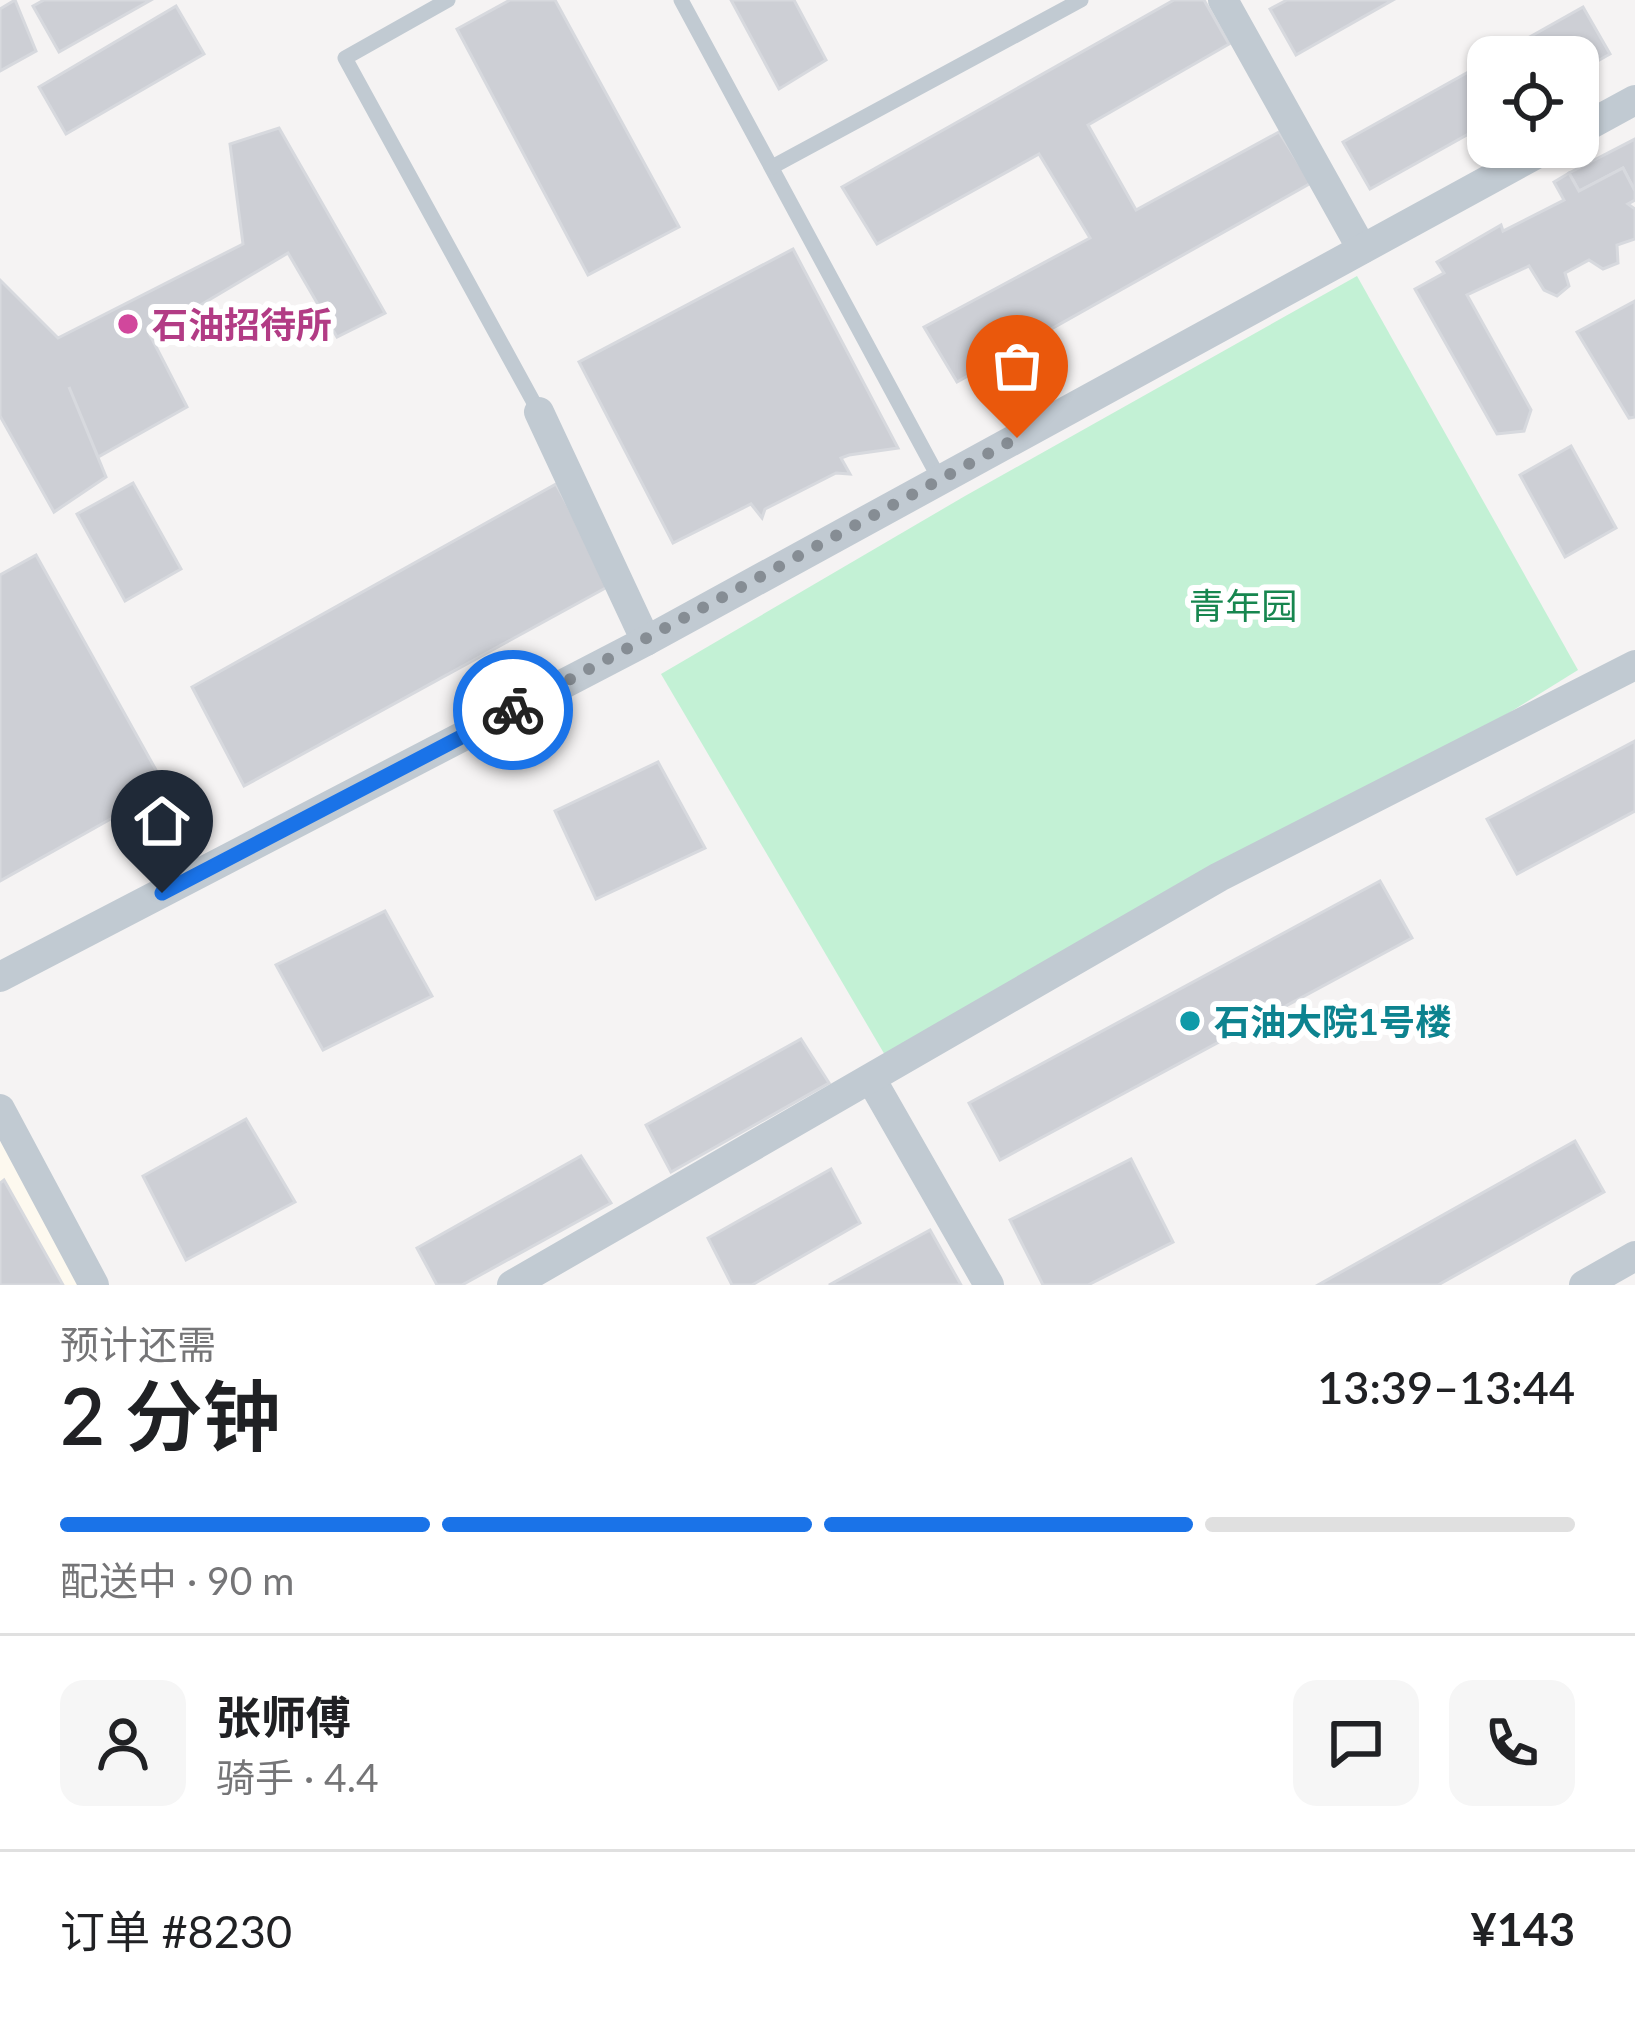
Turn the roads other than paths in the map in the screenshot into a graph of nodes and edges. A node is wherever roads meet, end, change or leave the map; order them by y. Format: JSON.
{"nodes":[{"id":1,"x":448,"y":0,"type":"edge"},
{"id":2,"x":681,"y":0,"type":"edge"},
{"id":3,"x":1081,"y":0,"type":"edge"},
{"id":4,"x":1223,"y":0,"type":"edge"},
{"id":5,"x":1635,"y":100,"type":"edge"},
{"id":6,"x":1599,"y":120,"type":"edge"},
{"id":7,"x":772,"y":167,"type":"junction"},
{"id":8,"x":1511,"y":168,"type":"edge"},
{"id":9,"x":1362,"y":249,"type":"junction"},
{"id":10,"x":539,"y":412,"type":"joint"},
{"id":11,"x":940,"y":480,"type":"junction"},
{"id":12,"x":646,"y":640,"type":"junction"},
{"id":13,"x":1635,"y":665,"type":"edge"},
{"id":14,"x":0,"y":977,"type":"edge"},
{"id":15,"x":871,"y":1079,"type":"junction"},
{"id":16,"x":0,"y":1109,"type":"edge"},
{"id":17,"x":1635,"y":1256,"type":"edge"},
{"id":18,"x":94,"y":1285,"type":"edge"},
{"id":19,"x":512,"y":1285,"type":"edge"},
{"id":20,"x":989,"y":1285,"type":"edge"},
{"id":21,"x":1584,"y":1285,"type":"edge"}],
"edges":[{"from":1,"to":10,"type":"lane"},
{"from":2,"to":7,"type":"lane"},
{"from":3,"to":7,"type":"lane"},
{"from":4,"to":9,"type":"street"},
{"from":5,"to":6,"type":"street"},
{"from":7,"to":11,"type":"lane"},
{"from":8,"to":9,"type":"street"},
{"from":9,"to":11,"type":"street"},
{"from":10,"to":12,"type":"street"},
{"from":11,"to":12,"type":"street"},
{"from":12,"to":14,"type":"street"},
{"from":13,"to":15,"type":"street"},
{"from":15,"to":19,"type":"street"},
{"from":15,"to":20,"type":"street"},
{"from":16,"to":18,"type":"street"},
{"from":17,"to":21,"type":"street"}]}
